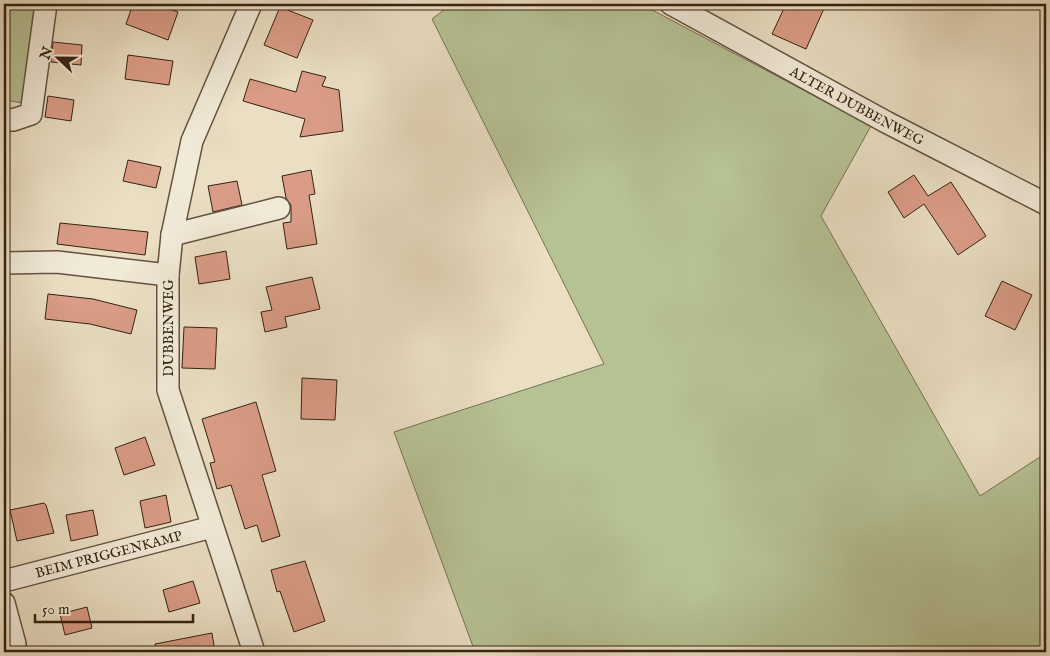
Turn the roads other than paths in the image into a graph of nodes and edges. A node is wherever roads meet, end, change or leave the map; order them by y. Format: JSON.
{"nodes":[{"id":1,"x":46,"y":4,"type":"edge"},
{"id":2,"x":251,"y":4,"type":"edge"},
{"id":3,"x":671,"y":4,"type":"edge"},
{"id":4,"x":4,"y":119,"type":"edge"},
{"id":5,"x":1046,"y":204,"type":"edge"},
{"id":6,"x":279,"y":208,"type":"dead end"},
{"id":7,"x":172,"y":235,"type":"junction"},
{"id":8,"x":4,"y":263,"type":"edge"},
{"id":9,"x":168,"y":275,"type":"junction"},
{"id":10,"x":212,"y":527,"type":"junction"},
{"id":11,"x":4,"y":580,"type":"edge"},
{"id":12,"x":4,"y":603,"type":"edge"},
{"id":13,"x":4,"y":647,"type":"edge"},
{"id":14,"x":254,"y":652,"type":"edge"}],
"edges":[{"from":1,"to":4,"type":"street"},
{"from":2,"to":7,"type":"street","name":"DUBBENWEG"},
{"from":3,"to":5,"type":"street","name":"ALTER DUBBENWEG"},
{"from":6,"to":7,"type":"street"},
{"from":7,"to":9,"type":"street","name":"DUBBENWEG"},
{"from":8,"to":9,"type":"street"},
{"from":9,"to":10,"type":"street","name":"DUBBENWEG"},
{"from":10,"to":11,"type":"street","name":"BEIM PRIGGENKAMP"},
{"from":10,"to":14,"type":"street","name":"DUBBENWEG"},
{"from":12,"to":13,"type":"street"}]}
